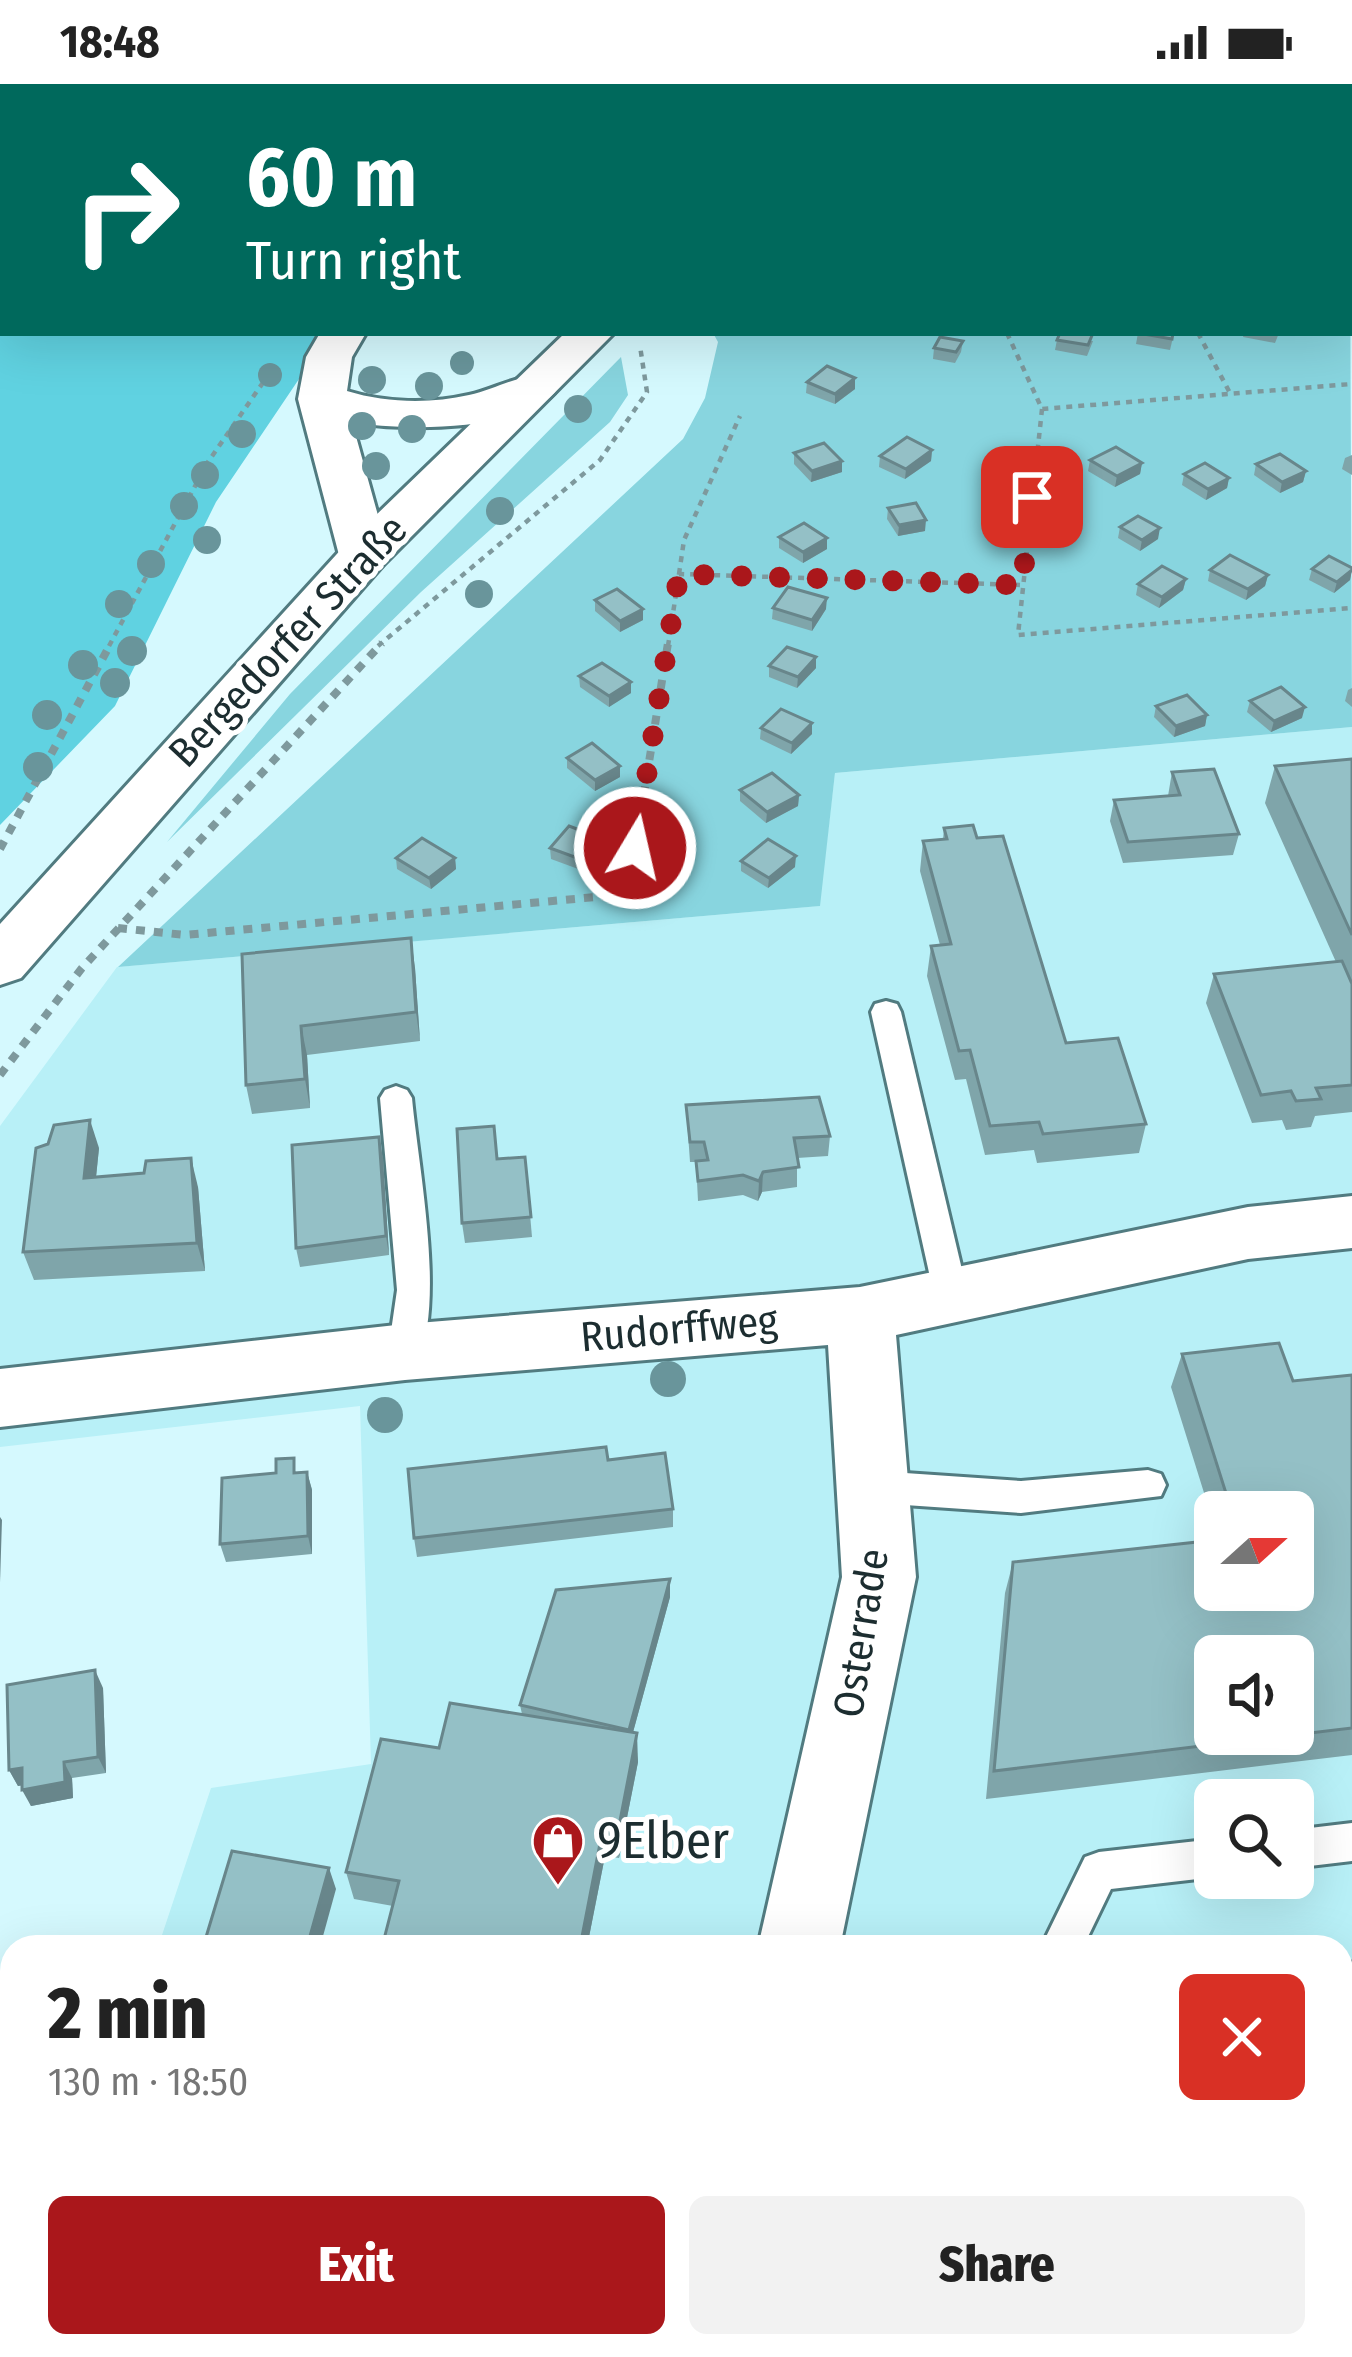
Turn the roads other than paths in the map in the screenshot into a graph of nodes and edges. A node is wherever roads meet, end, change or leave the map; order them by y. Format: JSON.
{"nodes":[{"id":1,"x":342,"y":336,"type":"edge"},
{"id":2,"x":588,"y":336,"type":"edge"},
{"id":3,"x":534,"y":388,"type":"junction"},
{"id":4,"x":322,"y":398,"type":"junction"},
{"id":5,"x":364,"y":554,"type":"junction"},
{"id":6,"x":0,"y":963,"type":"edge"},
{"id":7,"x":886,"y":1012,"type":"dead end"},
{"id":8,"x":396,"y":1098,"type":"dead end"},
{"id":9,"x":1352,"y":1222,"type":"edge"},
{"id":10,"x":952,"y":1295,"type":"junction"},
{"id":11,"x":860,"y":1315,"type":"junction"},
{"id":12,"x":405,"y":1352,"type":"junction"},
{"id":13,"x":0,"y":1398,"type":"edge"},
{"id":14,"x":1148,"y":1485,"type":"dead end"},
{"id":15,"x":877,"y":1487,"type":"junction"},
{"id":16,"x":1352,"y":1842,"type":"edge"},
{"id":17,"x":1314,"y":1847,"type":"edge"},
{"id":18,"x":1194,"y":1860,"type":"edge"},
{"id":19,"x":802,"y":1935,"type":"edge"},
{"id":20,"x":1068,"y":1935,"type":"edge"}],
"edges":[{"from":1,"to":4,"type":"street"},
{"from":2,"to":3,"type":"street","name":"Bergedorfer Straße"},
{"from":3,"to":4,"type":"street"},
{"from":3,"to":5,"type":"street","name":"Bergedorfer Straße"},
{"from":4,"to":5,"type":"street"},
{"from":5,"to":6,"type":"street","name":"Bergedorfer Straße"},
{"from":7,"to":10,"type":"lane"},
{"from":8,"to":12,"type":"lane"},
{"from":9,"to":10,"type":"street","name":"Rudorffweg"},
{"from":10,"to":11,"type":"street","name":"Rudorffweg"},
{"from":11,"to":12,"type":"street","name":"Rudorffweg"},
{"from":11,"to":15,"type":"street","name":"Osterrade"},
{"from":12,"to":13,"type":"street","name":"Rudorffweg"},
{"from":14,"to":15,"type":"lane"},
{"from":15,"to":19,"type":"street","name":"Osterrade"},
{"from":16,"to":17,"type":"lane"},
{"from":18,"to":20,"type":"lane"}]}
